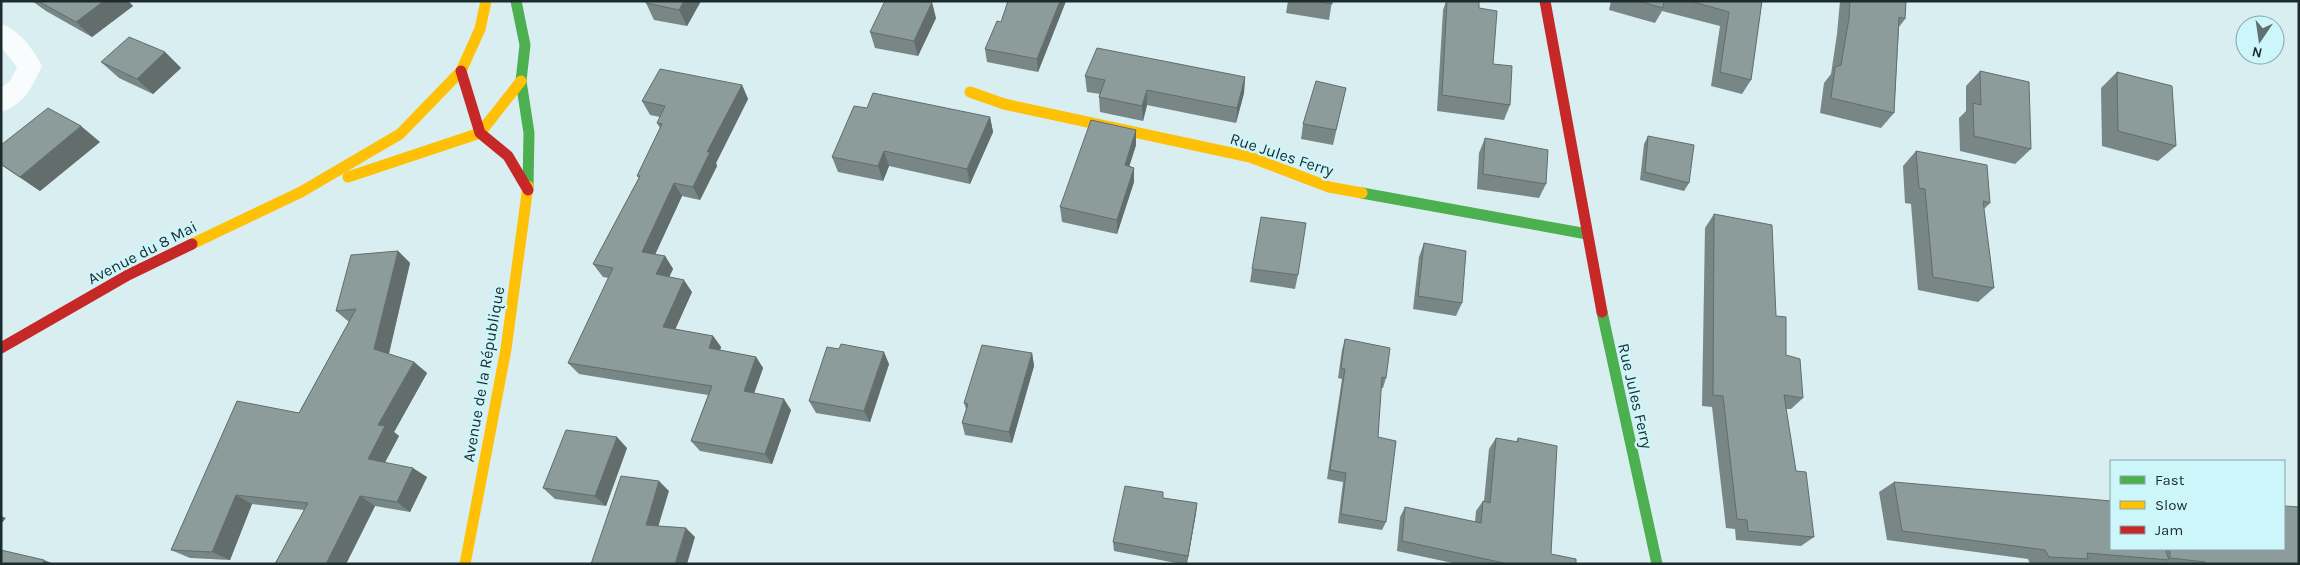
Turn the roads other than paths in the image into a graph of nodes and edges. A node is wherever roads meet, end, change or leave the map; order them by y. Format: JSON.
{"nodes":[{"id":1,"x":486,"y":1,"type":"edge"},
{"id":2,"x":516,"y":1,"type":"edge"},
{"id":3,"x":1545,"y":1,"type":"edge"},
{"id":4,"x":1,"y":33,"type":"edge"},
{"id":5,"x":461,"y":71,"type":"junction"},
{"id":6,"x":521,"y":81,"type":"junction"},
{"id":7,"x":970,"y":92,"type":"dead end"},
{"id":8,"x":1,"y":102,"type":"edge"},
{"id":9,"x":480,"y":133,"type":"junction"},
{"id":10,"x":528,"y":190,"type":"junction"},
{"id":11,"x":301,"y":192,"type":"junction"},
{"id":12,"x":1587,"y":234,"type":"junction"},
{"id":13,"x":1,"y":348,"type":"edge"},
{"id":14,"x":465,"y":564,"type":"edge"},
{"id":15,"x":1657,"y":564,"type":"edge"}],
"edges":[{"from":1,"to":5,"type":"street"},
{"from":2,"to":6,"type":"street","name":"Avenue de la République"},
{"from":3,"to":12,"type":"street","name":"Rue Jules Ferry"},
{"from":4,"to":8,"type":"street"},
{"from":5,"to":9,"type":"street"},
{"from":5,"to":11,"type":"street","name":"Avenue du 8 Mai"},
{"from":6,"to":9,"type":"street"},
{"from":6,"to":10,"type":"street","name":"Avenue de la République"},
{"from":7,"to":12,"type":"street","name":"Rue Jules Ferry"},
{"from":9,"to":10,"type":"street"},
{"from":9,"to":11,"type":"street","name":"Avenue du 8 Mai"},
{"from":10,"to":14,"type":"street","name":"Avenue de la République"},
{"from":11,"to":13,"type":"street","name":"Avenue du 8 Mai"},
{"from":12,"to":15,"type":"street","name":"Rue Jules Ferry"}]}
